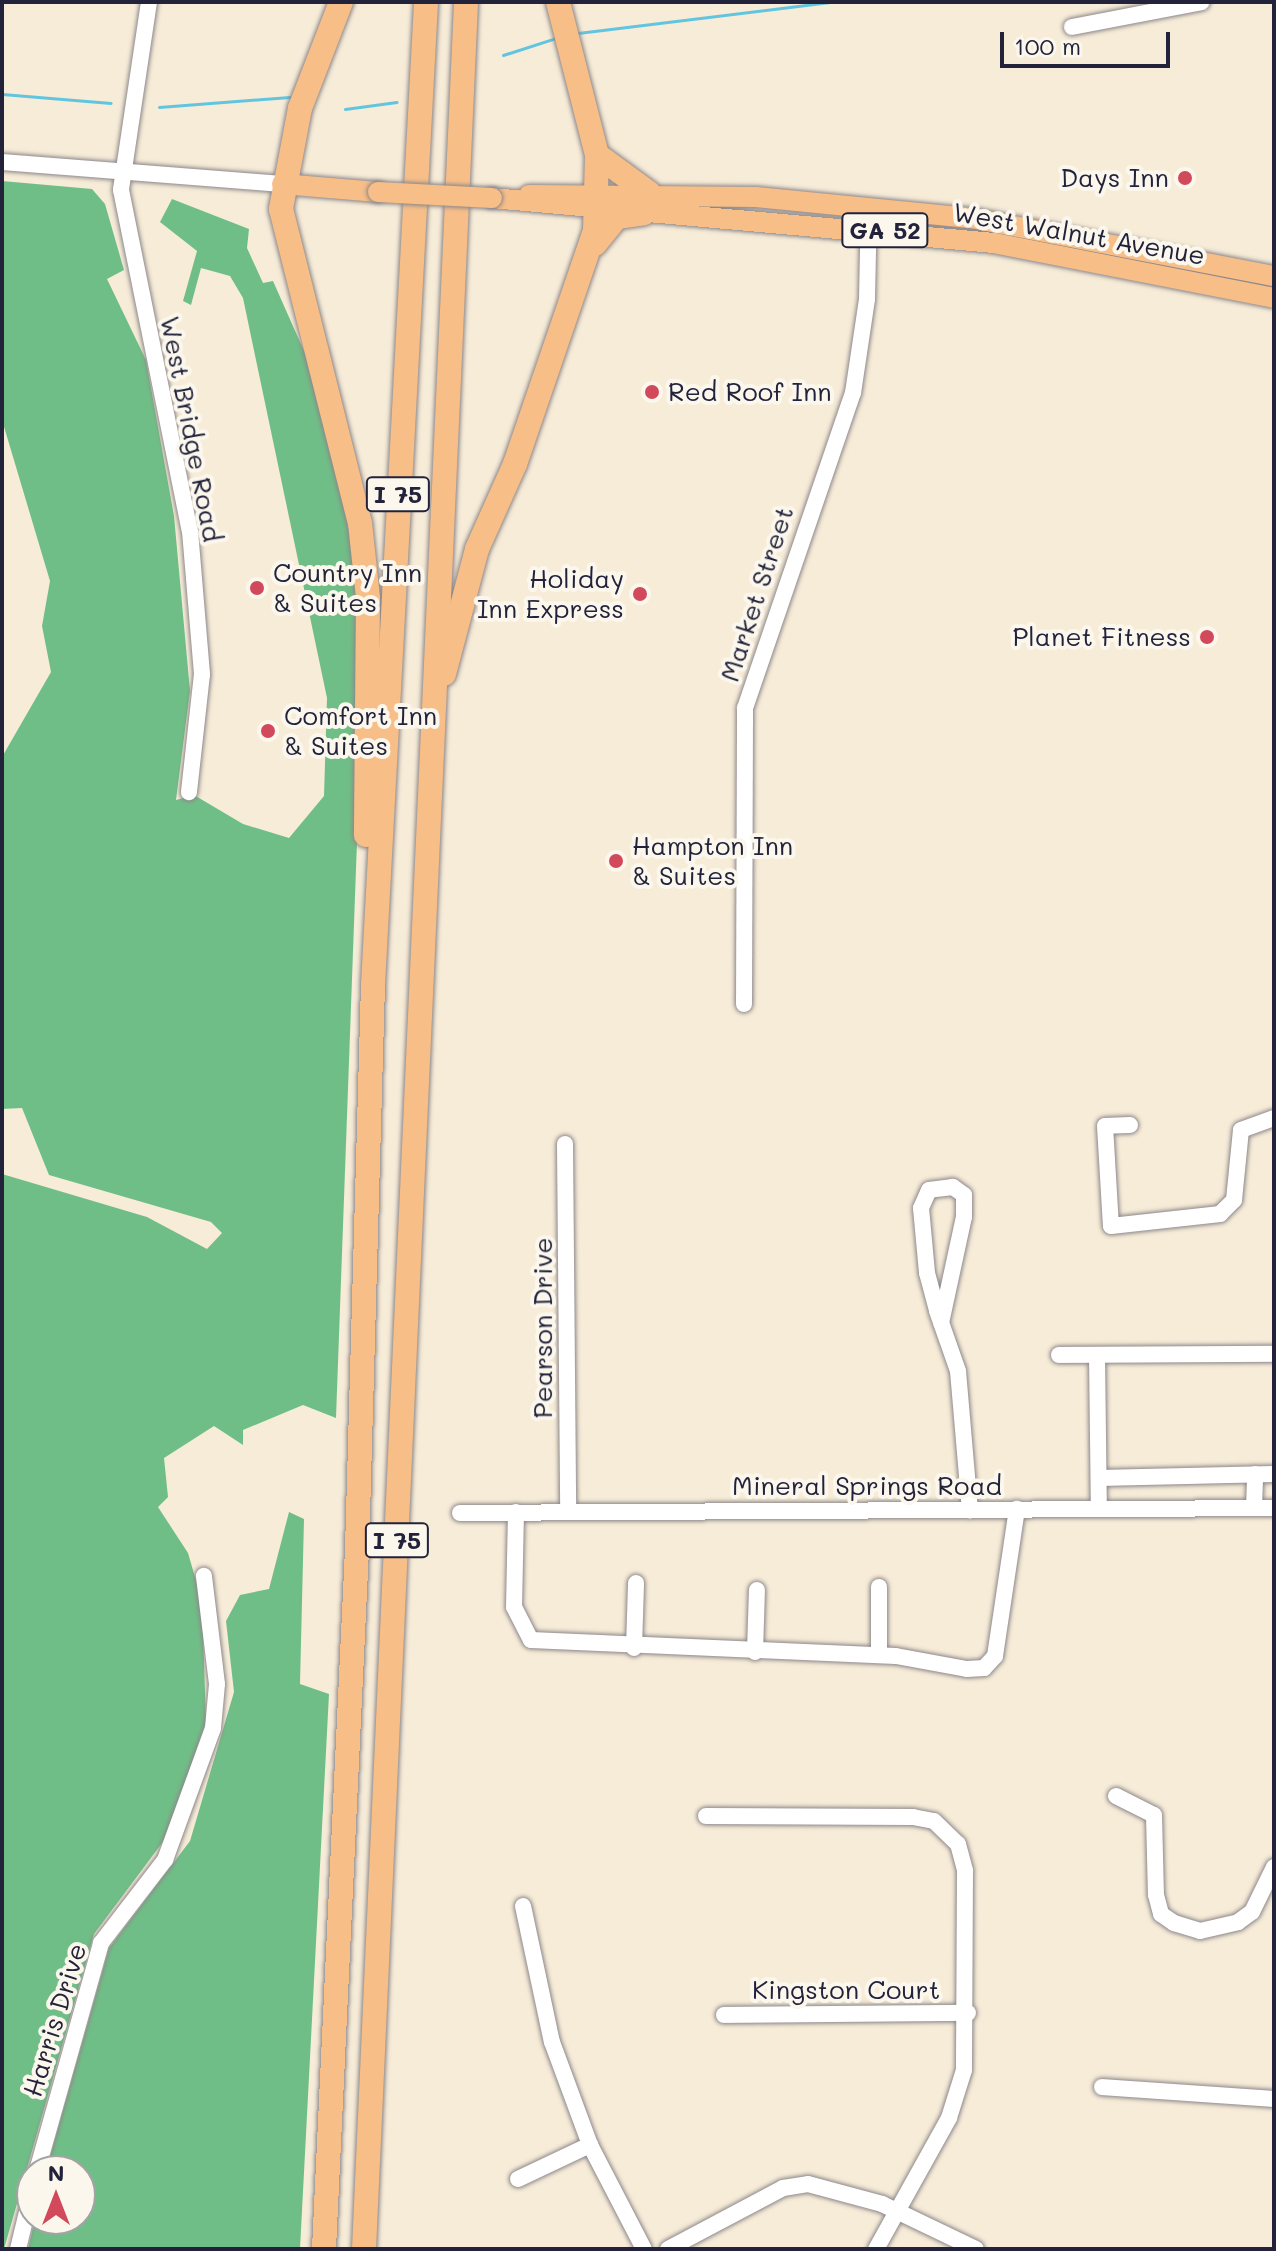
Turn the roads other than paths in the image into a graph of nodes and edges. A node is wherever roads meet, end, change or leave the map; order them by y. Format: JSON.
{"nodes":[{"id":1,"x":149,"y":2,"type":"edge"},
{"id":2,"x":341,"y":2,"type":"edge"},
{"id":3,"x":426,"y":2,"type":"edge"},
{"id":4,"x":466,"y":2,"type":"edge"},
{"id":5,"x":558,"y":2,"type":"edge"},
{"id":6,"x":1202,"y":2,"type":"edge"},
{"id":7,"x":1072,"y":27,"type":"dead end"},
{"id":8,"x":597,"y":155,"type":"junction"},
{"id":9,"x":2,"y":162,"type":"edge"},
{"id":10,"x":121,"y":171,"type":"junction"},
{"id":11,"x":282,"y":184,"type":"junction"},
{"id":12,"x":598,"y":201,"type":"junction"},
{"id":13,"x":647,"y":203,"type":"junction"},
{"id":14,"x":868,"y":218,"type":"junction"},
{"id":15,"x":591,"y":249,"type":"junction"},
{"id":16,"x":1200,"y":270,"type":"junction"},
{"id":17,"x":1274,"y":276,"type":"edge"},
{"id":18,"x":1274,"y":298,"type":"edge"},
{"id":19,"x":429,"y":726,"type":"junction"},
{"id":20,"x":189,"y":792,"type":"dead end"},
{"id":21,"x":373,"y":985,"type":"junction"},
{"id":22,"x":744,"y":1004,"type":"dead end"},
{"id":23,"x":1274,"y":1118,"type":"edge"},
{"id":24,"x":1130,"y":1125,"type":"dead end"},
{"id":25,"x":565,"y":1144,"type":"dead end"},
{"id":26,"x":941,"y":1323,"type":"junction"},
{"id":27,"x":1274,"y":1354,"type":"edge"},
{"id":28,"x":1059,"y":1355,"type":"dead end"},
{"id":29,"x":1097,"y":1355,"type":"junction"},
{"id":30,"x":1255,"y":1474,"type":"junction"},
{"id":31,"x":1274,"y":1474,"type":"edge"},
{"id":32,"x":1099,"y":1478,"type":"junction"},
{"id":33,"x":1254,"y":1508,"type":"junction"},
{"id":34,"x":1274,"y":1508,"type":"edge"},
{"id":35,"x":1017,"y":1509,"type":"junction"},
{"id":36,"x":1099,"y":1509,"type":"junction"},
{"id":37,"x":970,"y":1510,"type":"junction"},
{"id":38,"x":516,"y":1512,"type":"junction"},
{"id":39,"x":568,"y":1512,"type":"junction"},
{"id":40,"x":460,"y":1513,"type":"dead end"},
{"id":41,"x":204,"y":1576,"type":"dead end"},
{"id":42,"x":636,"y":1583,"type":"dead end"},
{"id":43,"x":879,"y":1587,"type":"dead end"},
{"id":44,"x":757,"y":1590,"type":"dead end"},
{"id":45,"x":634,"y":1648,"type":"junction"},
{"id":46,"x":755,"y":1652,"type":"junction"},
{"id":47,"x":879,"y":1655,"type":"junction"},
{"id":48,"x":1116,"y":1796,"type":"dead end"},
{"id":49,"x":706,"y":1816,"type":"dead end"},
{"id":50,"x":1274,"y":1867,"type":"edge"},
{"id":51,"x":523,"y":1906,"type":"dead end"},
{"id":52,"x":968,"y":2013,"type":"junction"},
{"id":53,"x":724,"y":2015,"type":"dead end"},
{"id":54,"x":1102,"y":2087,"type":"dead end"},
{"id":55,"x":1274,"y":2099,"type":"edge"},
{"id":56,"x":590,"y":2145,"type":"junction"},
{"id":57,"x":41,"y":2155,"type":"edge"},
{"id":58,"x":518,"y":2179,"type":"dead end"},
{"id":59,"x":893,"y":2209,"type":"junction"},
{"id":60,"x":324,"y":2249,"type":"edge"},
{"id":61,"x":364,"y":2249,"type":"edge"},
{"id":62,"x":644,"y":2249,"type":"edge"},
{"id":63,"x":668,"y":2249,"type":"edge"},
{"id":64,"x":876,"y":2249,"type":"edge"},
{"id":65,"x":976,"y":2249,"type":"edge"}],
"edges":[{"from":1,"to":10,"type":"street","name":"West Bridge Road"},
{"from":2,"to":11,"type":"highway"},
{"from":3,"to":21,"type":"highway","number":"I 75"},
{"from":4,"to":19,"type":"highway","number":"I 75"},
{"from":5,"to":8,"type":"highway"},
{"from":6,"to":7,"type":"street"},
{"from":8,"to":12,"type":"highway"},
{"from":8,"to":13,"type":"highway"},
{"from":9,"to":10,"type":"street"},
{"from":10,"to":11,"type":"street"},
{"from":10,"to":20,"type":"street","name":"West Bridge Road"},
{"from":11,"to":12,"type":"main road","name":"West Walnut Avenue","number":"GA 52","bridge":true},
{"from":11,"to":21,"type":"highway"},
{"from":12,"to":13,"type":"main road","name":"West Walnut Avenue","number":"GA 52"},
{"from":12,"to":15,"type":"highway"},
{"from":13,"to":14,"type":"main road","name":"West Walnut Avenue","number":"GA 52"},
{"from":13,"to":15,"type":"highway"},
{"from":14,"to":16,"type":"main road","name":"West Walnut Avenue","number":"GA 52"},
{"from":14,"to":22,"type":"street","name":"Market Street"},
{"from":15,"to":19,"type":"highway"},
{"from":16,"to":17,"type":"main road","name":"West Walnut Avenue","number":"GA 52"},
{"from":16,"to":18,"type":"main road","name":"West Walnut Avenue","number":"GA 52"},
{"from":19,"to":61,"type":"highway","number":"I 75"},
{"from":21,"to":60,"type":"highway","number":"I 75"},
{"from":23,"to":24,"type":"street"},
{"from":25,"to":39,"type":"street","name":"Pearson Drive"},
{"from":26,"to":26,"type":"street"},
{"from":26,"to":37,"type":"street"},
{"from":27,"to":29,"type":"street"},
{"from":28,"to":29,"type":"street"},
{"from":29,"to":32,"type":"street"},
{"from":30,"to":31,"type":"street"},
{"from":30,"to":32,"type":"street"},
{"from":30,"to":33,"type":"street"},
{"from":32,"to":36,"type":"street"},
{"from":33,"to":34,"type":"street","name":"Mineral Springs Road"},
{"from":33,"to":36,"type":"street","name":"Mineral Springs Road"},
{"from":35,"to":36,"type":"street","name":"Mineral Springs Road"},
{"from":35,"to":37,"type":"street","name":"Mineral Springs Road"},
{"from":35,"to":47,"type":"street"},
{"from":37,"to":39,"type":"street","name":"Mineral Springs Road"},
{"from":38,"to":39,"type":"street","name":"Mineral Springs Road"},
{"from":38,"to":40,"type":"street","name":"Mineral Springs Road"},
{"from":38,"to":45,"type":"street"},
{"from":41,"to":57,"type":"street","name":"Harris Drive"},
{"from":42,"to":45,"type":"street"},
{"from":43,"to":47,"type":"street"},
{"from":44,"to":46,"type":"street"},
{"from":45,"to":46,"type":"street"},
{"from":46,"to":47,"type":"street"},
{"from":48,"to":50,"type":"street"},
{"from":49,"to":52,"type":"street"},
{"from":51,"to":56,"type":"street"},
{"from":52,"to":53,"type":"street","name":"Kingston Court"},
{"from":52,"to":59,"type":"street"},
{"from":54,"to":55,"type":"street"},
{"from":56,"to":58,"type":"street"},
{"from":56,"to":62,"type":"street"},
{"from":59,"to":63,"type":"street"},
{"from":59,"to":64,"type":"street"},
{"from":59,"to":65,"type":"street"}]}
